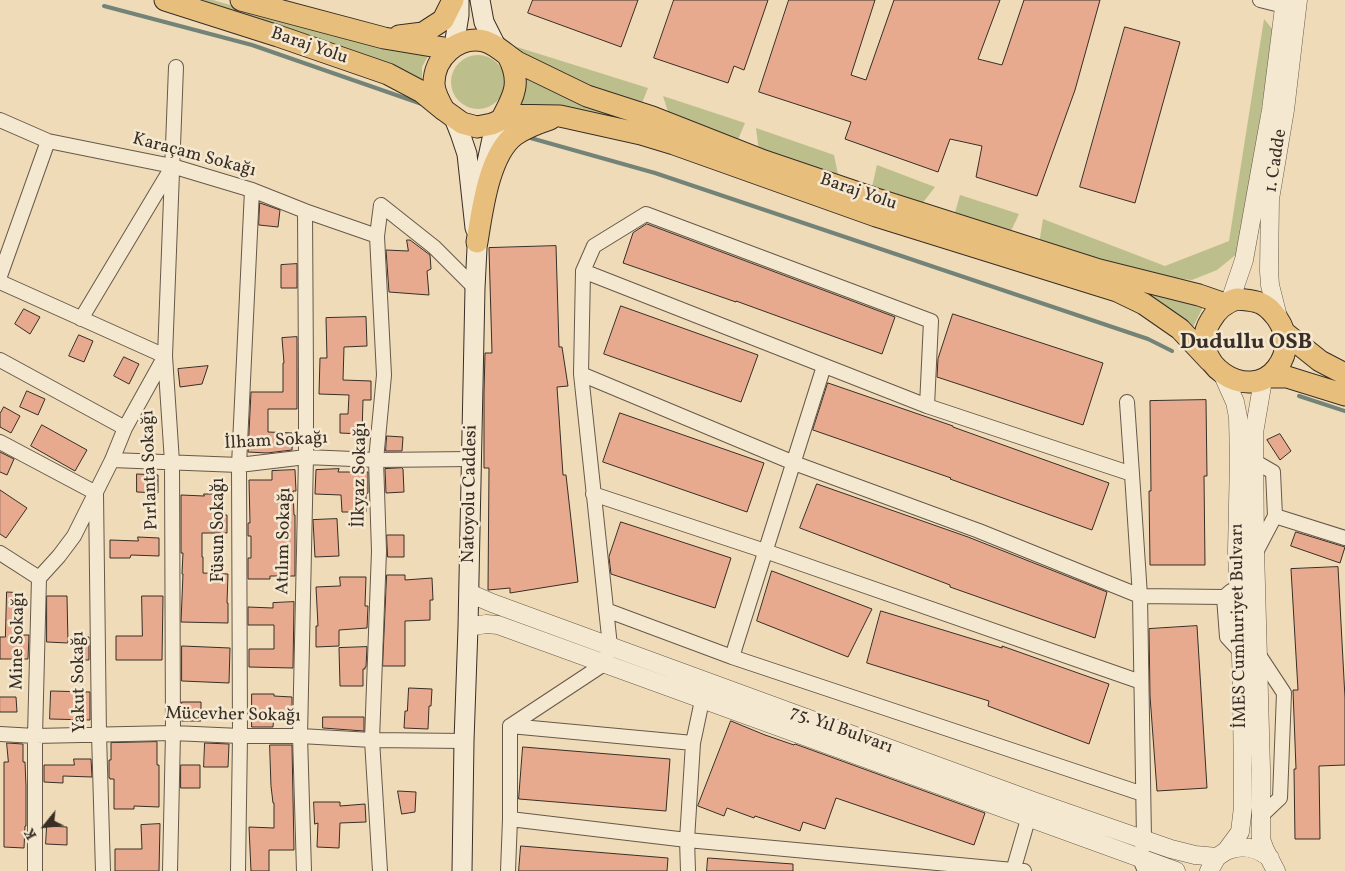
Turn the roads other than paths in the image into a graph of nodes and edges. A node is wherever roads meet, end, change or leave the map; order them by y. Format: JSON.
{"nodes":[{"id":1,"x":165,"y":0,"type":"edge"},
{"id":2,"x":241,"y":0,"type":"edge"},
{"id":3,"x":453,"y":0,"type":"edge"},
{"id":4,"x":459,"y":0,"type":"edge"},
{"id":5,"x":480,"y":0,"type":"edge"},
{"id":6,"x":1260,"y":0,"type":"edge"},
{"id":7,"x":1291,"y":3,"type":"edge"},
{"id":8,"x":384,"y":38,"type":"junction"},
{"id":9,"x":452,"y":48,"type":"junction"},
{"id":10,"x":502,"y":52,"type":"junction"},
{"id":11,"x":176,"y":67,"type":"dead end"},
{"id":12,"x":449,"y":114,"type":"junction"},
{"id":13,"x":560,"y":116,"type":"junction"},
{"id":14,"x":503,"y":118,"type":"junction"},
{"id":15,"x":0,"y":120,"type":"edge"},
{"id":16,"x":48,"y":141,"type":"junction"},
{"id":17,"x":172,"y":166,"type":"junction"},
{"id":18,"x":252,"y":190,"type":"junction"},
{"id":19,"x":305,"y":211,"type":"junction"},
{"id":20,"x":377,"y":236,"type":"junction"},
{"id":21,"x":477,"y":242,"type":"junction"},
{"id":22,"x":583,"y":270,"type":"junction"},
{"id":23,"x":0,"y":276,"type":"edge"},
{"id":24,"x":0,"y":282,"type":"edge"},
{"id":25,"x":475,"y":288,"type":"junction"},
{"id":26,"x":1228,"y":303,"type":"junction"},
{"id":27,"x":81,"y":319,"type":"junction"},
{"id":28,"x":1282,"y":327,"type":"junction"},
{"id":29,"x":165,"y":356,"type":"junction"},
{"id":30,"x":0,"y":360,"type":"edge"},
{"id":31,"x":824,"y":366,"type":"junction"},
{"id":32,"x":1216,"y":367,"type":"junction"},
{"id":33,"x":581,"y":374,"type":"junction"},
{"id":34,"x":1345,"y":374,"type":"edge"},
{"id":35,"x":1265,"y":378,"type":"junction"},
{"id":36,"x":1345,"y":395,"type":"edge"},
{"id":37,"x":1127,"y":402,"type":"dead end"},
{"id":38,"x":927,"y":406,"type":"junction"},
{"id":39,"x":125,"y":428,"type":"junction"},
{"id":40,"x":0,"y":442,"type":"edge"},
{"id":41,"x":306,"y":457,"type":"junction"},
{"id":42,"x":471,"y":459,"type":"junction"},
{"id":43,"x":112,"y":460,"type":"junction"},
{"id":44,"x":376,"y":460,"type":"junction"},
{"id":45,"x":1247,"y":460,"type":"junction"},
{"id":46,"x":172,"y":462,"type":"junction"},
{"id":47,"x":794,"y":463,"type":"junction"},
{"id":48,"x":239,"y":465,"type":"junction"},
{"id":49,"x":1132,"y":474,"type":"junction"},
{"id":50,"x":96,"y":493,"type":"junction"},
{"id":51,"x":593,"y":494,"type":"junction"},
{"id":52,"x":1275,"y":516,"type":"junction"},
{"id":53,"x":1345,"y":538,"type":"edge"},
{"id":54,"x":765,"y":551,"type":"junction"},
{"id":55,"x":0,"y":552,"type":"edge"},
{"id":56,"x":1255,"y":554,"type":"junction"},
{"id":57,"x":39,"y":578,"type":"junction"},
{"id":58,"x":1238,"y":584,"type":"junction"},
{"id":59,"x":1256,"y":584,"type":"junction"},
{"id":60,"x":469,"y":593,"type":"junction"},
{"id":61,"x":1140,"y":596,"type":"junction"},
{"id":62,"x":1224,"y":597,"type":"junction"},
{"id":63,"x":606,"y":610,"type":"junction"},
{"id":64,"x":468,"y":627,"type":"junction"},
{"id":65,"x":610,"y":646,"type":"junction"},
{"id":66,"x":1248,"y":652,"type":"junction"},
{"id":67,"x":732,"y":657,"type":"junction"},
{"id":68,"x":604,"y":664,"type":"junction"},
{"id":69,"x":706,"y":682,"type":"junction"},
{"id":70,"x":1141,"y":682,"type":"junction"},
{"id":71,"x":702,"y":699,"type":"junction"},
{"id":72,"x":510,"y":726,"type":"junction"},
{"id":73,"x":173,"y":733,"type":"junction"},
{"id":74,"x":0,"y":734,"type":"edge"},
{"id":75,"x":99,"y":734,"type":"junction"},
{"id":76,"x":35,"y":736,"type":"junction"},
{"id":77,"x":240,"y":736,"type":"junction"},
{"id":78,"x":300,"y":736,"type":"junction"},
{"id":79,"x":372,"y":740,"type":"junction"},
{"id":80,"x":464,"y":741,"type":"junction"},
{"id":81,"x":693,"y":743,"type":"junction"},
{"id":82,"x":1143,"y":794,"type":"junction"},
{"id":83,"x":1031,"y":809,"type":"junction"},
{"id":84,"x":1261,"y":816,"type":"junction"},
{"id":85,"x":510,"y":819,"type":"junction"},
{"id":86,"x":1144,"y":839,"type":"junction"},
{"id":87,"x":687,"y":840,"type":"junction"},
{"id":88,"x":1217,"y":860,"type":"edge"},
{"id":89,"x":1143,"y":865,"type":"edge"},
{"id":90,"x":1275,"y":867,"type":"edge"},
{"id":91,"x":35,"y":871,"type":"edge"},
{"id":92,"x":103,"y":871,"type":"edge"},
{"id":93,"x":170,"y":871,"type":"edge"},
{"id":94,"x":238,"y":871,"type":"edge"},
{"id":95,"x":304,"y":871,"type":"edge"},
{"id":96,"x":380,"y":871,"type":"edge"},
{"id":97,"x":462,"y":871,"type":"edge"},
{"id":98,"x":508,"y":871,"type":"edge"},
{"id":99,"x":688,"y":871,"type":"edge"},
{"id":100,"x":1017,"y":871,"type":"edge"},
{"id":101,"x":1176,"y":871,"type":"edge"}],
"edges":[{"from":1,"to":12,"type":"main road","name":"Baraj Yolu"},
{"from":2,"to":8,"type":"main road","name":"Baraj Yolu"},
{"from":3,"to":8,"type":"main road"},
{"from":4,"to":9,"type":"main road"},
{"from":5,"to":10,"type":"main road"},
{"from":6,"to":7,"type":"street"},
{"from":7,"to":26,"type":"street","name":"1. Cadde"},
{"from":7,"to":28,"type":"street","name":"1. Cadde"},
{"from":8,"to":9,"type":"main road","name":"Baraj Yolu"},
{"from":9,"to":10,"type":"main road"},
{"from":9,"to":12,"type":"main road"},
{"from":10,"to":14,"type":"main road"},
{"from":10,"to":26,"type":"main road","name":"Baraj Yolu"},
{"from":11,"to":17,"type":"street","name":"Pırlanta Sokağı"},
{"from":12,"to":14,"type":"main road"},
{"from":12,"to":21,"type":"main road"},
{"from":13,"to":14,"type":"main road","name":"Baraj Yolu"},
{"from":13,"to":21,"type":"main road"},
{"from":13,"to":32,"type":"main road","name":"Baraj Yolu"},
{"from":14,"to":21,"type":"main road","name":"Natoyolu Caddesi"},
{"from":15,"to":16,"type":"street","name":"Karaçam Sokağı"},
{"from":16,"to":17,"type":"street","name":"Karaçam Sokağı"},
{"from":16,"to":23,"type":"street"},
{"from":17,"to":18,"type":"street","name":"Karaçam Sokağı"},
{"from":17,"to":27,"type":"street"},
{"from":17,"to":29,"type":"street","name":"Pırlanta Sokağı"},
{"from":18,"to":19,"type":"street","name":"Karaçam Sokağı"},
{"from":18,"to":48,"type":"street","name":"Füsun Sokağı"},
{"from":19,"to":20,"type":"street","name":"Karaçam Sokağı"},
{"from":19,"to":41,"type":"street","name":"Atılım Sokağı"},
{"from":20,"to":25,"type":"street","name":"İlkyaz Sokağı"},
{"from":20,"to":44,"type":"street","name":"İlkyaz Sokağı"},
{"from":21,"to":25,"type":"main road","name":"Natoyolu Caddesi"},
{"from":22,"to":31,"type":"street"},
{"from":22,"to":33,"type":"street"},
{"from":22,"to":38,"type":"street"},
{"from":24,"to":27,"type":"street"},
{"from":25,"to":42,"type":"main road","name":"Natoyolu Caddesi"},
{"from":26,"to":28,"type":"main road"},
{"from":26,"to":32,"type":"main road"},
{"from":27,"to":29,"type":"street"},
{"from":28,"to":34,"type":"main road"},
{"from":28,"to":35,"type":"main road"},
{"from":29,"to":39,"type":"street","name":"Mine Sokağı"},
{"from":29,"to":46,"type":"street","name":"Pırlanta Sokağı"},
{"from":30,"to":39,"type":"street"},
{"from":31,"to":38,"type":"street"},
{"from":31,"to":47,"type":"street"},
{"from":32,"to":35,"type":"main road"},
{"from":32,"to":45,"type":"street","name":"İMES Cumhuriyet Bulvarı"},
{"from":33,"to":47,"type":"street"},
{"from":33,"to":51,"type":"street"},
{"from":35,"to":36,"type":"main road"},
{"from":35,"to":45,"type":"street","name":"İMES Cumhuriyet Bulvarı"},
{"from":37,"to":49,"type":"street"},
{"from":38,"to":49,"type":"street"},
{"from":39,"to":43,"type":"street","name":"Mine Sokağı"},
{"from":40,"to":50,"type":"street"},
{"from":41,"to":44,"type":"street","name":"İlham Sokağı"},
{"from":41,"to":48,"type":"street","name":"İlham Sokağı"},
{"from":41,"to":78,"type":"street","name":"Atılım Sokağı"},
{"from":42,"to":44,"type":"street","name":"İlham Sokağı"},
{"from":42,"to":60,"type":"main road","name":"Natoyolu Caddesi"},
{"from":43,"to":46,"type":"street","name":"İlham Sokağı"},
{"from":43,"to":50,"type":"street","name":"Mine Sokağı"},
{"from":44,"to":79,"type":"street","name":"İlkyaz Sokağı"},
{"from":45,"to":52,"type":"street"},
{"from":45,"to":56,"type":"street","name":"İMES Cumhuriyet Bulvarı"},
{"from":45,"to":58,"type":"street","name":"İMES Cumhuriyet Bulvarı"},
{"from":46,"to":48,"type":"street","name":"İlham Sokağı"},
{"from":46,"to":73,"type":"street","name":"Pırlanta Sokağı"},
{"from":47,"to":54,"type":"street"},
{"from":47,"to":61,"type":"street"},
{"from":48,"to":77,"type":"street","name":"Füsun Sokağı"},
{"from":49,"to":61,"type":"street"},
{"from":50,"to":57,"type":"street","name":"Mine Sokağı"},
{"from":50,"to":75,"type":"street","name":"Yakut Sokağı"},
{"from":51,"to":54,"type":"street"},
{"from":51,"to":63,"type":"street"},
{"from":52,"to":53,"type":"street"},
{"from":52,"to":56,"type":"street"},
{"from":54,"to":67,"type":"street"},
{"from":54,"to":70,"type":"street"},
{"from":55,"to":57,"type":"street"},
{"from":56,"to":59,"type":"street","name":"İMES Cumhuriyet Bulvarı"},
{"from":57,"to":76,"type":"street","name":"Mine Sokağı"},
{"from":58,"to":59,"type":"street"},
{"from":58,"to":62,"type":"street"},
{"from":58,"to":66,"type":"street","name":"İMES Cumhuriyet Bulvarı"},
{"from":59,"to":66,"type":"street","name":"İMES Cumhuriyet Bulvarı"},
{"from":60,"to":64,"type":"main road","name":"Natoyolu Caddesi"},
{"from":60,"to":65,"type":"street","name":"75. Yıl Bulvarı"},
{"from":61,"to":62,"type":"street"},
{"from":61,"to":70,"type":"street"},
{"from":62,"to":66,"type":"street"},
{"from":63,"to":65,"type":"street"},
{"from":63,"to":67,"type":"street"},
{"from":64,"to":68,"type":"street","name":"75. Yıl Bulvarı"},
{"from":64,"to":80,"type":"main road","name":"Natoyolu Caddesi"},
{"from":65,"to":68,"type":"street"},
{"from":65,"to":69,"type":"street","name":"75. Yıl Bulvarı"},
{"from":66,"to":84,"type":"street","name":"İMES Cumhuriyet Bulvarı"},
{"from":66,"to":84,"type":"street"},
{"from":66,"to":88,"type":"street","name":"İMES Cumhuriyet Bulvarı"},
{"from":67,"to":82,"type":"street"},
{"from":68,"to":71,"type":"street","name":"75. Yıl Bulvarı"},
{"from":68,"to":72,"type":"street"},
{"from":69,"to":71,"type":"street"},
{"from":69,"to":83,"type":"street","name":"75. Yıl Bulvarı"},
{"from":70,"to":82,"type":"street"},
{"from":71,"to":81,"type":"street"},
{"from":71,"to":83,"type":"street","name":"75. Yıl Bulvarı"},
{"from":72,"to":81,"type":"street"},
{"from":72,"to":85,"type":"street"},
{"from":73,"to":75,"type":"street","name":"Mücevher Sokağı"},
{"from":73,"to":77,"type":"street","name":"Mücevher Sokağı"},
{"from":73,"to":93,"type":"street","name":"Pırlanta Sokağı"},
{"from":74,"to":76,"type":"street","name":"Mücevher Sokağı"},
{"from":75,"to":76,"type":"street","name":"Mücevher Sokağı"},
{"from":75,"to":92,"type":"street","name":"Yakut Sokağı"},
{"from":76,"to":91,"type":"street","name":"Mine Sokağı"},
{"from":77,"to":78,"type":"street","name":"Mücevher Sokağı"},
{"from":77,"to":94,"type":"street","name":"Füsun Sokağı"},
{"from":78,"to":79,"type":"street","name":"Mücevher Sokağı"},
{"from":78,"to":95,"type":"street","name":"Atılım Sokağı"},
{"from":79,"to":80,"type":"street","name":"Mücevher Sokağı"},
{"from":79,"to":96,"type":"street","name":"İlkyaz Sokağı"},
{"from":80,"to":97,"type":"main road","name":"Natoyolu Caddesi"},
{"from":81,"to":87,"type":"street"},
{"from":82,"to":86,"type":"street"},
{"from":83,"to":86,"type":"street","name":"75. Yıl Bulvarı"},
{"from":83,"to":89,"type":"street","name":"75. Yıl Bulvarı"},
{"from":83,"to":100,"type":"street"},
{"from":84,"to":90,"type":"street","name":"İMES Cumhuriyet Bulvarı"},
{"from":85,"to":87,"type":"street"},
{"from":85,"to":98,"type":"street"},
{"from":86,"to":88,"type":"street","name":"75. Yıl Bulvarı"},
{"from":86,"to":89,"type":"street"},
{"from":87,"to":99,"type":"street"},
{"from":87,"to":100,"type":"street"},
{"from":88,"to":90,"type":"street","name":"75. Yıl Bulvarı"},
{"from":89,"to":101,"type":"street","name":"75. Yıl Bulvarı"}]}
